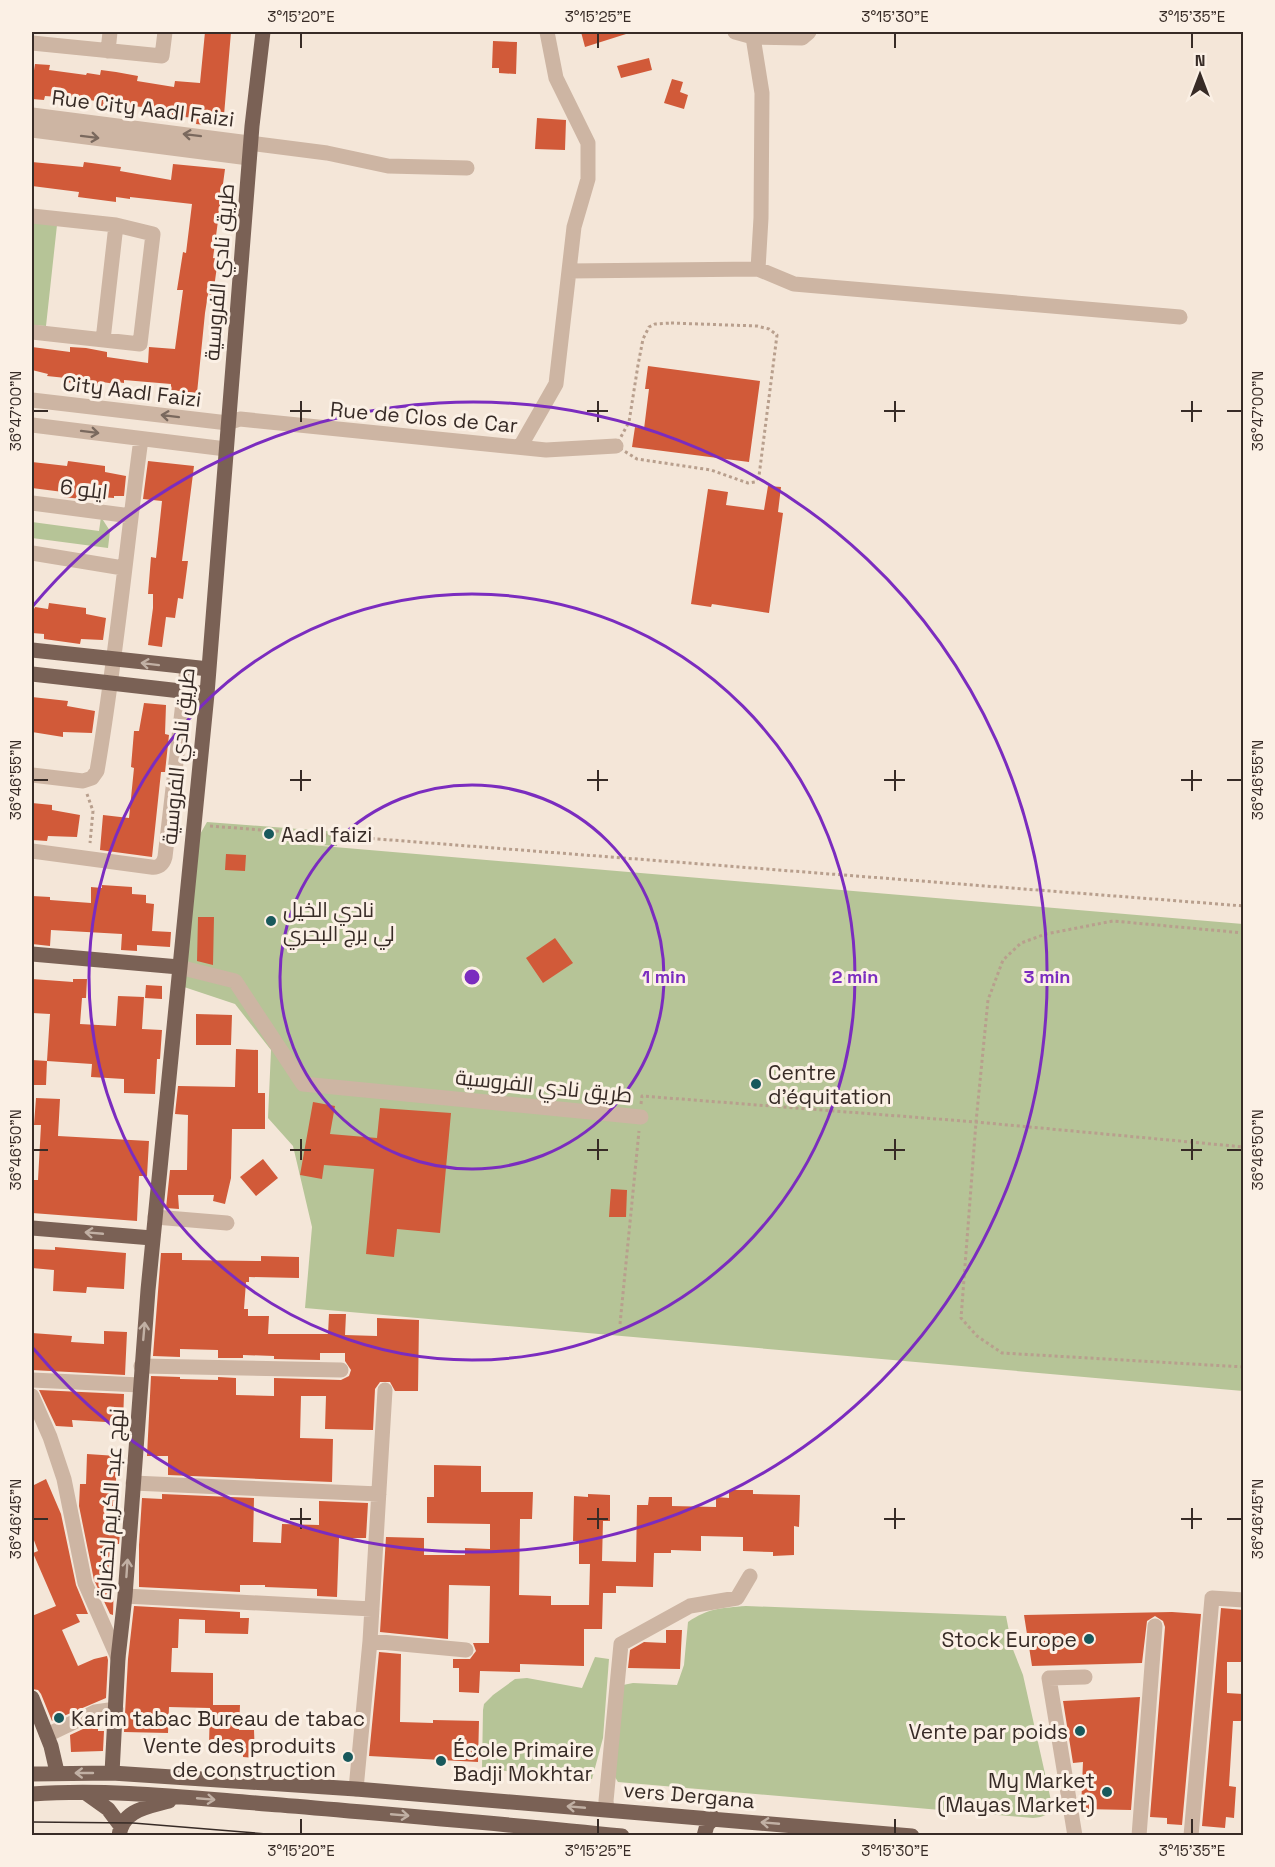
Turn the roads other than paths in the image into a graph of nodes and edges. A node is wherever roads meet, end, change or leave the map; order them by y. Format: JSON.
{"nodes":[{"id":1,"x":110,"y":32,"type":"edge"},
{"id":2,"x":165,"y":32,"type":"edge"},
{"id":3,"x":263,"y":32,"type":"edge"},
{"id":4,"x":547,"y":32,"type":"edge"},
{"id":5,"x":735,"y":32,"type":"edge"},
{"id":6,"x":809,"y":32,"type":"edge"},
{"id":7,"x":753,"y":37,"type":"junction"},
{"id":8,"x":39,"y":40,"type":"edge"},
{"id":9,"x":108,"y":51,"type":"junction"},
{"id":10,"x":32,"y":116,"type":"edge"},
{"id":11,"x":32,"y":130,"type":"edge"},
{"id":12,"x":250,"y":142,"type":"junction"},
{"id":13,"x":249,"y":158,"type":"junction"},
{"id":14,"x":467,"y":168,"type":"dead end"},
{"id":15,"x":32,"y":216,"type":"edge"},
{"id":16,"x":116,"y":225,"type":"junction"},
{"id":17,"x":758,"y":270,"type":"junction"},
{"id":18,"x":569,"y":271,"type":"junction"},
{"id":19,"x":1180,"y":317,"type":"dead end"},
{"id":20,"x":32,"y":332,"type":"edge"},
{"id":21,"x":103,"y":340,"type":"junction"},
{"id":22,"x":32,"y":400,"type":"edge"},
{"id":23,"x":228,"y":423,"type":"junction"},
{"id":24,"x":32,"y":425,"type":"edge"},
{"id":25,"x":141,"y":439,"type":"junction"},
{"id":26,"x":616,"y":446,"type":"road end"},
{"id":27,"x":520,"y":447,"type":"junction"},
{"id":28,"x":226,"y":449,"type":"junction"},
{"id":29,"x":32,"y":503,"type":"edge"},
{"id":30,"x":130,"y":516,"type":"junction"},
{"id":31,"x":32,"y":554,"type":"edge"},
{"id":32,"x":123,"y":568,"type":"junction"},
{"id":33,"x":32,"y":650,"type":"edge"},
{"id":34,"x":114,"y":659,"type":"junction"},
{"id":35,"x":187,"y":668,"type":"junction"},
{"id":36,"x":209,"y":669,"type":"junction"},
{"id":37,"x":32,"y":674,"type":"edge"},
{"id":38,"x":112,"y":683,"type":"junction"},
{"id":39,"x":184,"y":692,"type":"junction"},
{"id":40,"x":207,"y":694,"type":"junction"},
{"id":41,"x":32,"y":774,"type":"edge"},
{"id":42,"x":32,"y":851,"type":"edge"},
{"id":43,"x":32,"y":954,"type":"edge"},
{"id":44,"x":179,"y":967,"type":"junction"},
{"id":45,"x":641,"y":1117,"type":"road end"},
{"id":46,"x":155,"y":1217,"type":"junction"},
{"id":47,"x":227,"y":1223,"type":"dead end"},
{"id":48,"x":32,"y":1228,"type":"edge"},
{"id":49,"x":152,"y":1238,"type":"junction"},
{"id":50,"x":141,"y":1366,"type":"junction"},
{"id":51,"x":341,"y":1370,"type":"dead end"},
{"id":52,"x":32,"y":1380,"type":"edge"},
{"id":53,"x":140,"y":1384,"type":"junction"},
{"id":54,"x":385,"y":1390,"type":"dead end"},
{"id":55,"x":32,"y":1396,"type":"edge"},
{"id":56,"x":133,"y":1483,"type":"junction"},
{"id":57,"x":379,"y":1494,"type":"junction"},
{"id":58,"x":750,"y":1576,"type":"dead end"},
{"id":59,"x":125,"y":1596,"type":"junction"},
{"id":60,"x":1244,"y":1600,"type":"edge"},
{"id":61,"x":372,"y":1609,"type":"junction"},
{"id":62,"x":1155,"y":1626,"type":"dead end"},
{"id":63,"x":370,"y":1641,"type":"junction"},
{"id":64,"x":466,"y":1650,"type":"dead end"},
{"id":65,"x":118,"y":1658,"type":"junction"},
{"id":66,"x":1085,"y":1677,"type":"dead end"},
{"id":67,"x":32,"y":1698,"type":"edge"},
{"id":68,"x":116,"y":1709,"type":"junction"},
{"id":69,"x":47,"y":1735,"type":"junction"},
{"id":70,"x":57,"y":1772,"type":"junction"},
{"id":71,"x":112,"y":1773,"type":"junction"},
{"id":72,"x":32,"y":1774,"type":"edge"},
{"id":73,"x":356,"y":1790,"type":"junction"},
{"id":74,"x":85,"y":1792,"type":"junction"},
{"id":75,"x":32,"y":1794,"type":"edge"},
{"id":76,"x":182,"y":1797,"type":"junction"},
{"id":77,"x":496,"y":1801,"type":"junction"},
{"id":78,"x":608,"y":1809,"type":"junction"},
{"id":79,"x":714,"y":1818,"type":"junction"},
{"id":80,"x":492,"y":1822,"type":"junction"},
{"id":81,"x":119,"y":1830,"type":"edge"},
{"id":82,"x":578,"y":1833,"type":"edge"},
{"id":83,"x":616,"y":1835,"type":"edge"},
{"id":84,"x":704,"y":1836,"type":"edge"},
{"id":85,"x":912,"y":1836,"type":"edge"},
{"id":86,"x":1075,"y":1836,"type":"edge"},
{"id":87,"x":1139,"y":1836,"type":"edge"},
{"id":88,"x":1191,"y":1836,"type":"edge"}],
"edges":[{"from":1,"to":9,"type":"street"},
{"from":2,"to":9,"type":"street"},
{"from":3,"to":12,"type":"main road","name":"طريق نادي الفروسية"},
{"from":4,"to":18,"type":"street"},
{"from":5,"to":7,"type":"street"},
{"from":6,"to":7,"type":"street"},
{"from":7,"to":17,"type":"street"},
{"from":8,"to":9,"type":"street"},
{"from":12,"to":10,"type":"street","name":"Rue City Aadl Faizi","one_way":true},
{"from":11,"to":13,"type":"street","name":"Rue City Aadl Faizi","one_way":true},
{"from":12,"to":13,"type":"main road","name":"طريق نادي الفروسية"},
{"from":12,"to":14,"type":"street","name":"Rue City Aadl Faizi"},
{"from":13,"to":23,"type":"main road","name":"طريق نادي الفروسية"},
{"from":15,"to":16,"type":"street"},
{"from":16,"to":21,"type":"street"},
{"from":16,"to":21,"type":"street"},
{"from":17,"to":18,"type":"street"},
{"from":17,"to":19,"type":"street"},
{"from":18,"to":27,"type":"street"},
{"from":20,"to":21,"type":"street"},
{"from":23,"to":22,"type":"street","name":"City Aadl Faizi","one_way":true},
{"from":23,"to":27,"type":"street","name":"Rue de Clos de Car"},
{"from":23,"to":28,"type":"main road","name":"طريق نادي الفروسية"},
{"from":24,"to":25,"type":"street","one_way":true},
{"from":25,"to":28,"type":"street"},
{"from":25,"to":30,"type":"street"},
{"from":26,"to":27,"type":"street","name":"Rue de Clos de Car"},
{"from":28,"to":36,"type":"main road","name":"طريق نادي الفروسية"},
{"from":29,"to":30,"type":"street","name":"ايلو 6"},
{"from":30,"to":32,"type":"street"},
{"from":31,"to":32,"type":"street"},
{"from":32,"to":34,"type":"street"},
{"from":33,"to":34,"type":"main road"},
{"from":35,"to":34,"type":"main road","one_way":true},
{"from":34,"to":38,"type":"street"},
{"from":35,"to":36,"type":"main road"},
{"from":35,"to":39,"type":"street"},
{"from":36,"to":40,"type":"main road","name":"طريق نادي الفروسية"},
{"from":37,"to":38,"type":"main road"},
{"from":38,"to":39,"type":"main road"},
{"from":38,"to":41,"type":"street"},
{"from":39,"to":40,"type":"main road"},
{"from":39,"to":42,"type":"street"},
{"from":40,"to":44,"type":"main road","name":"طريق نادي الفروسية"},
{"from":43,"to":44,"type":"main road"},
{"from":44,"to":45,"type":"street","name":"طريق نادي الفروسية"},
{"from":44,"to":46,"type":"main road","name":"نهج عبد الكريم لخضارة"},
{"from":46,"to":47,"type":"street"},
{"from":46,"to":49,"type":"main road","name":"نهج عبد الكريم لخضارة"},
{"from":49,"to":48,"type":"main road","one_way":true},
{"from":50,"to":49,"type":"main road","name":"نهج عبد الكريم لخضارة","one_way":true},
{"from":50,"to":51,"type":"street"},
{"from":50,"to":53,"type":"main road","name":"نهج عبد الكريم لخضارة"},
{"from":52,"to":53,"type":"street"},
{"from":53,"to":56,"type":"main road","name":"نهج عبد الكريم لخضارة"},
{"from":54,"to":57,"type":"street"},
{"from":55,"to":65,"type":"street"},
{"from":56,"to":57,"type":"street"},
{"from":59,"to":56,"type":"main road","name":"نهج عبد الكريم لخضارة","one_way":true},
{"from":57,"to":61,"type":"street"},
{"from":58,"to":78,"type":"street"},
{"from":59,"to":61,"type":"street"},
{"from":59,"to":65,"type":"main road","name":"نهج عبد الكريم لخضارة"},
{"from":60,"to":88,"type":"street"},
{"from":61,"to":63,"type":"street"},
{"from":62,"to":87,"type":"street"},
{"from":63,"to":64,"type":"street"},
{"from":63,"to":73,"type":"street"},
{"from":65,"to":68,"type":"main road","name":"نهج عبد الكريم لخضارة"},
{"from":66,"to":86,"type":"street"},
{"from":67,"to":69,"type":"main road"},
{"from":68,"to":69,"type":"street"},
{"from":68,"to":71,"type":"main road","name":"نهج عبد الكريم لخضارة"},
{"from":69,"to":70,"type":"main road"},
{"from":71,"to":70,"type":"main road","name":"vers Dergana","one_way":true},
{"from":70,"to":72,"type":"main road","name":"vers Dergana"},
{"from":71,"to":73,"type":"main road","name":"vers Dergana"},
{"from":73,"to":77,"type":"main road","name":"vers Dergana"},
{"from":74,"to":75,"type":"main road"},
{"from":74,"to":76,"type":"main road"},
{"from":74,"to":81,"type":"main road"},
{"from":76,"to":80,"type":"main road","one_way":true},
{"from":76,"to":81,"type":"main road"},
{"from":78,"to":77,"type":"main road","name":"vers Dergana","one_way":true},
{"from":77,"to":80,"type":"main road"},
{"from":78,"to":79,"type":"main road","name":"vers Dergana"},
{"from":79,"to":84,"type":"main road"},
{"from":85,"to":79,"type":"main road","name":"vers Dergana","one_way":true},
{"from":80,"to":82,"type":"main road"},
{"from":82,"to":83,"type":"main road"}]}
